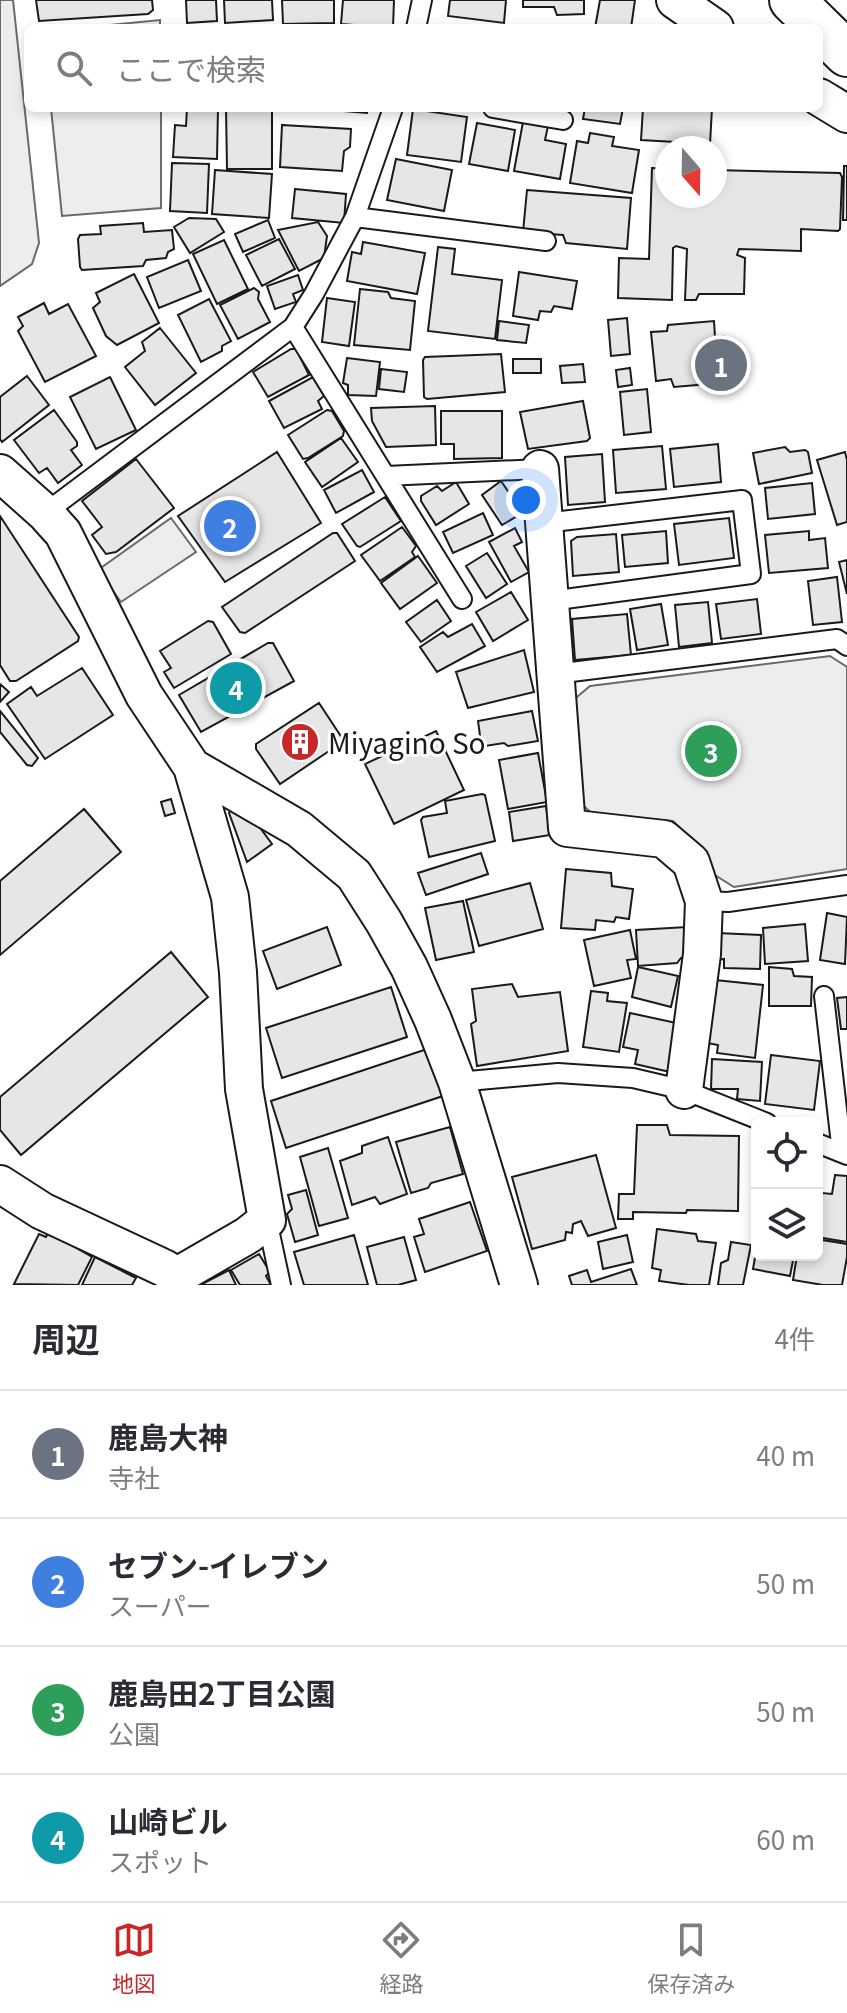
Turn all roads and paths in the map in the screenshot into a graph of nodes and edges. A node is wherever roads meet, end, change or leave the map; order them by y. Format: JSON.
{"nodes":[{"id":1,"x":422,"y":0,"type":"edge"},
{"id":2,"x":675,"y":0,"type":"edge"},
{"id":3,"x":792,"y":0,"type":"edge"},
{"id":4,"x":417,"y":24,"type":"edge"},
{"id":5,"x":709,"y":24,"type":"edge"},
{"id":6,"x":816,"y":24,"type":"edge"},
{"id":7,"x":823,"y":30,"type":"edge"},
{"id":8,"x":847,"y":54,"type":"edge"},
{"id":9,"x":823,"y":99,"type":"edge"},
{"id":10,"x":392,"y":112,"type":"edge"},
{"id":11,"x":516,"y":112,"type":"edge"},
{"id":12,"x":847,"y":114,"type":"edge"},
{"id":13,"x":563,"y":120,"type":"dead end"},
{"id":14,"x":355,"y":217,"type":"junction"},
{"id":15,"x":546,"y":241,"type":"dead end"},
{"id":16,"x":293,"y":327,"type":"junction"},
{"id":17,"x":540,"y":469,"type":"joint"},
{"id":18,"x":0,"y":473,"type":"edge"},
{"id":19,"x":386,"y":476,"type":"junction"},
{"id":20,"x":45,"y":513,"type":"junction"},
{"id":21,"x":544,"y":523,"type":"junction"},
{"id":22,"x":462,"y":599,"type":"dead end"},
{"id":23,"x":550,"y":601,"type":"junction"},
{"id":24,"x":847,"y":646,"type":"edge"},
{"id":25,"x":555,"y":674,"type":"junction"},
{"id":26,"x":192,"y":767,"type":"junction"},
{"id":27,"x":847,"y":885,"type":"edge"},
{"id":28,"x":704,"y":901,"type":"junction"},
{"id":29,"x":824,"y":996,"type":"dead end"},
{"id":30,"x":457,"y":1082,"type":"junction"},
{"id":31,"x":684,"y":1090,"type":"junction"},
{"id":32,"x":752,"y":1117,"type":"edge"},
{"id":33,"x":823,"y":1145,"type":"edge"},
{"id":34,"x":844,"y":1154,"type":"edge"},
{"id":35,"x":0,"y":1184,"type":"edge"},
{"id":36,"x":267,"y":1220,"type":"junction"},
{"id":37,"x":174,"y":1280,"type":"edge"},
{"id":38,"x":281,"y":1285,"type":"edge"},
{"id":39,"x":519,"y":1285,"type":"edge"}],
"edges":[{"from":1,"to":4,"type":"lane"},
{"from":2,"to":5,"type":"street"},
{"from":3,"to":6,"type":"street"},
{"from":7,"to":8,"type":"street"},
{"from":9,"to":12,"type":"street"},
{"from":10,"to":14,"type":"lane"},
{"from":11,"to":13,"type":"lane"},
{"from":14,"to":15,"type":"lane"},
{"from":14,"to":16,"type":"lane"},
{"from":16,"to":19,"type":"lane"},
{"from":16,"to":20,"type":"lane"},
{"from":17,"to":19,"type":"lane"},
{"from":17,"to":21,"type":"street"},
{"from":18,"to":20,"type":"street"},
{"from":19,"to":22,"type":"lane"},
{"from":20,"to":26,"type":"street"},
{"from":21,"to":23,"type":"street"},
{"from":21,"to":23,"type":"lane"},
{"from":23,"to":25,"type":"street"},
{"from":24,"to":25,"type":"lane"},
{"from":25,"to":28,"type":"street"},
{"from":26,"to":30,"type":"street"},
{"from":26,"to":36,"type":"street"},
{"from":27,"to":28,"type":"lane"},
{"from":28,"to":31,"type":"street"},
{"from":29,"to":34,"type":"lane"},
{"from":30,"to":31,"type":"lane"},
{"from":30,"to":39,"type":"street"},
{"from":31,"to":32,"type":"lane"},
{"from":33,"to":34,"type":"lane"},
{"from":35,"to":37,"type":"street"},
{"from":36,"to":37,"type":"street"},
{"from":36,"to":38,"type":"lane"}]}
